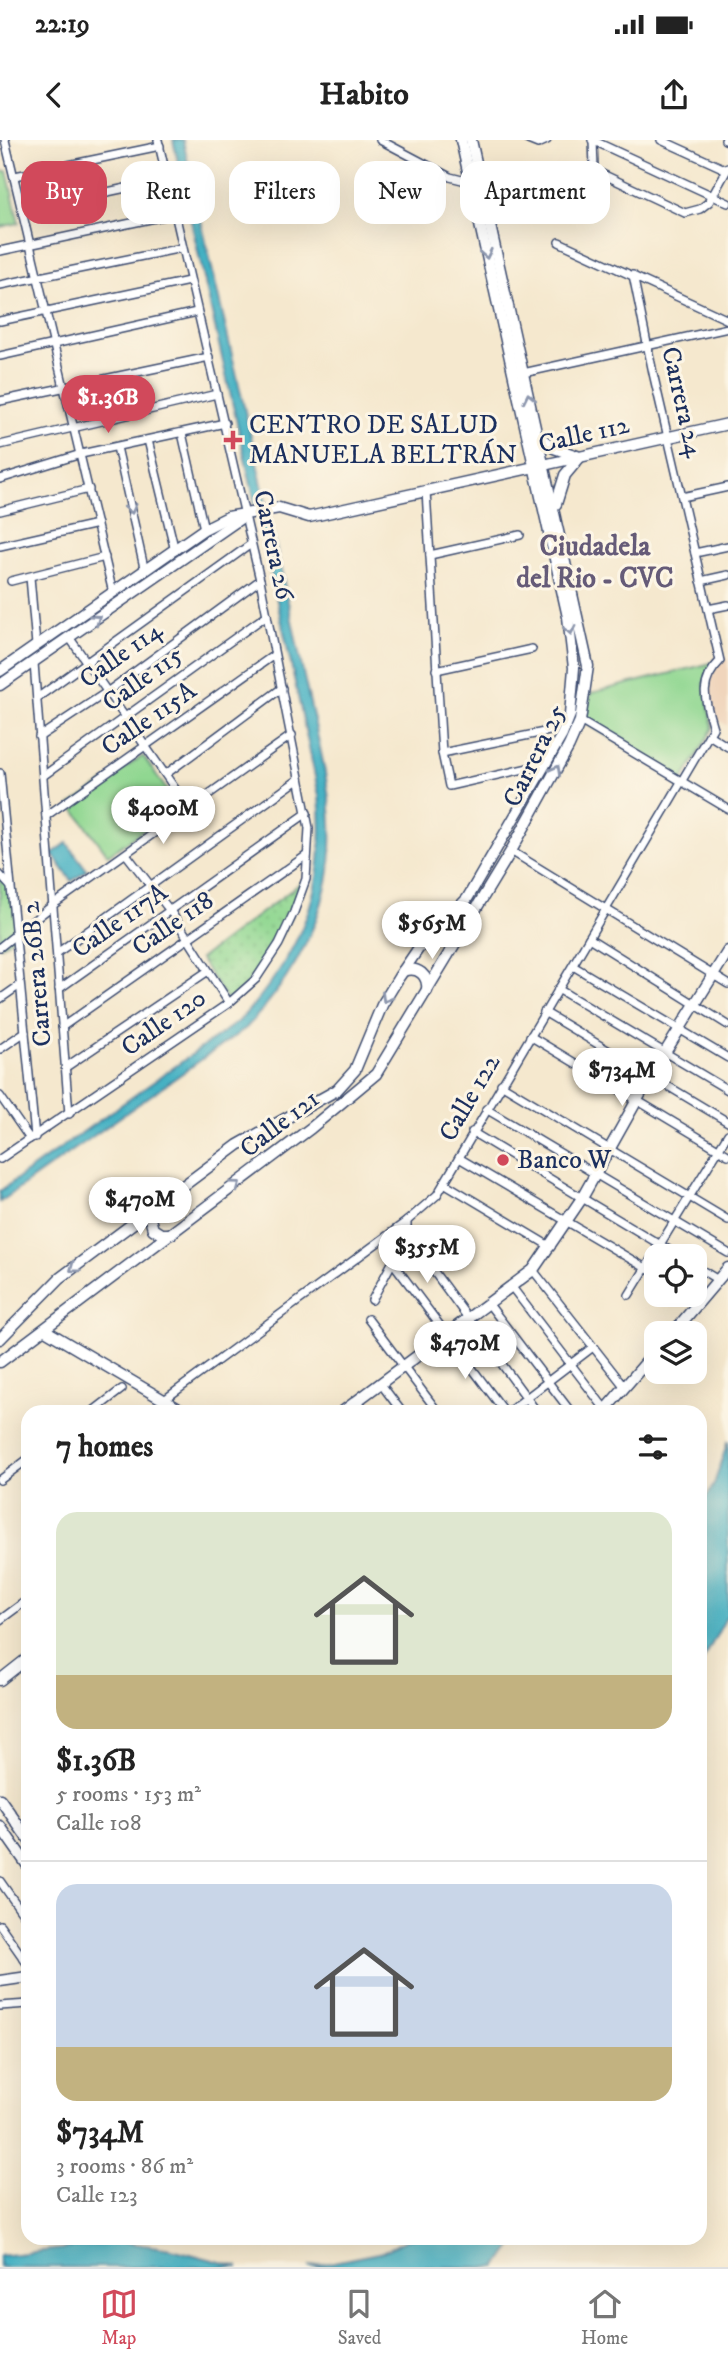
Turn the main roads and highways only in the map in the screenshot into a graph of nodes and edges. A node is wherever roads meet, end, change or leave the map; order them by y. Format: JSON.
{"nodes":[{"id":1,"x":461,"y":140,"type":"edge"},
{"id":2,"x":471,"y":140,"type":"edge"},
{"id":3,"x":728,"y":424,"type":"edge"},
{"id":4,"x":538,"y":436,"type":"junction"},
{"id":5,"x":581,"y":457,"type":"junction"},
{"id":6,"x":545,"y":465,"type":"junction"},
{"id":7,"x":533,"y":468,"type":"junction"},
{"id":8,"x":556,"y":512,"type":"junction"},
{"id":9,"x":248,"y":515,"type":"junction"},
{"id":10,"x":0,"y":671,"type":"edge"},
{"id":11,"x":0,"y":685,"type":"edge"},
{"id":12,"x":500,"y":845,"type":"joint"},
{"id":13,"x":511,"y":851,"type":"joint"},
{"id":14,"x":728,"y":951,"type":"edge"},
{"id":15,"x":403,"y":971,"type":"junction"},
{"id":16,"x":427,"y":991,"type":"junction"},
{"id":17,"x":154,"y":1210,"type":"junction"},
{"id":18,"x":172,"y":1234,"type":"junction"},
{"id":19,"x":728,"y":1268,"type":"edge"},
{"id":20,"x":683,"y":1321,"type":"edge"},
{"id":21,"x":45,"y":1330,"type":"junction"},
{"id":22,"x":0,"y":1339,"type":"edge"},
{"id":23,"x":0,"y":1362,"type":"edge"},
{"id":24,"x":644,"y":1364,"type":"edge"},
{"id":25,"x":172,"y":1405,"type":"edge"},
{"id":26,"x":352,"y":1405,"type":"edge"},
{"id":27,"x":609,"y":1405,"type":"edge"},
{"id":28,"x":21,"y":1664,"type":"edge"},
{"id":29,"x":0,"y":1680,"type":"edge"},
{"id":30,"x":0,"y":1799,"type":"edge"},
{"id":31,"x":0,"y":1826,"type":"edge"},
{"id":32,"x":21,"y":1829,"type":"edge"},
{"id":33,"x":4,"y":1841,"type":"edge"},
{"id":34,"x":21,"y":1859,"type":"edge"},
{"id":35,"x":21,"y":1978,"type":"edge"},
{"id":36,"x":0,"y":1981,"type":"edge"}],
"edges":[{"from":1,"to":7,"type":"main road","name":"Carrera 25","one_way":true},
{"from":4,"to":2,"type":"main road","name":"Carrera 25","one_way":true},
{"from":3,"to":5,"type":"main road","name":"Calle 112"},
{"from":4,"to":5,"type":"main road"},
{"from":4,"to":6,"type":"main road","name":"Carrera 25"},
{"from":5,"to":6,"type":"main road","name":"Calle 112"},
{"from":5,"to":8,"type":"main road"},
{"from":6,"to":7,"type":"main road","name":"Calle 112"},
{"from":6,"to":8,"type":"main road","name":"Carrera 25"},
{"from":7,"to":9,"type":"main road","name":"Calle 112"},
{"from":7,"to":12,"type":"main road","name":"Carrera 25","one_way":true},
{"from":13,"to":8,"type":"main road","name":"Carrera 25","one_way":true},
{"from":9,"to":10,"type":"main road","name":"Calle 112"},
{"from":11,"to":9,"type":"main road","name":"Calle 112","one_way":true},
{"from":12,"to":15,"type":"main road","name":"Calle 121"},
{"from":13,"to":16,"type":"main road","name":"Calle 121"},
{"from":14,"to":26,"type":"main road"},
{"from":15,"to":16,"type":"main road"},
{"from":15,"to":17,"type":"main road","name":"Calle 121","one_way":true},
{"from":18,"to":16,"type":"main road","name":"Calle 121","one_way":true},
{"from":17,"to":18,"type":"main road"},
{"from":17,"to":22,"type":"main road","name":"Calle 121","one_way":true},
{"from":18,"to":21,"type":"main road","name":"Calle 121"},
{"from":19,"to":20,"type":"main road"},
{"from":21,"to":23,"type":"main road","name":"Calle 121"},
{"from":21,"to":25,"type":"main road"},
{"from":24,"to":27,"type":"main road"},
{"from":28,"to":29,"type":"main road"},
{"from":30,"to":32,"type":"main road"},
{"from":31,"to":33,"type":"main road"},
{"from":33,"to":34,"type":"main road"},
{"from":35,"to":36,"type":"main road"}]}
